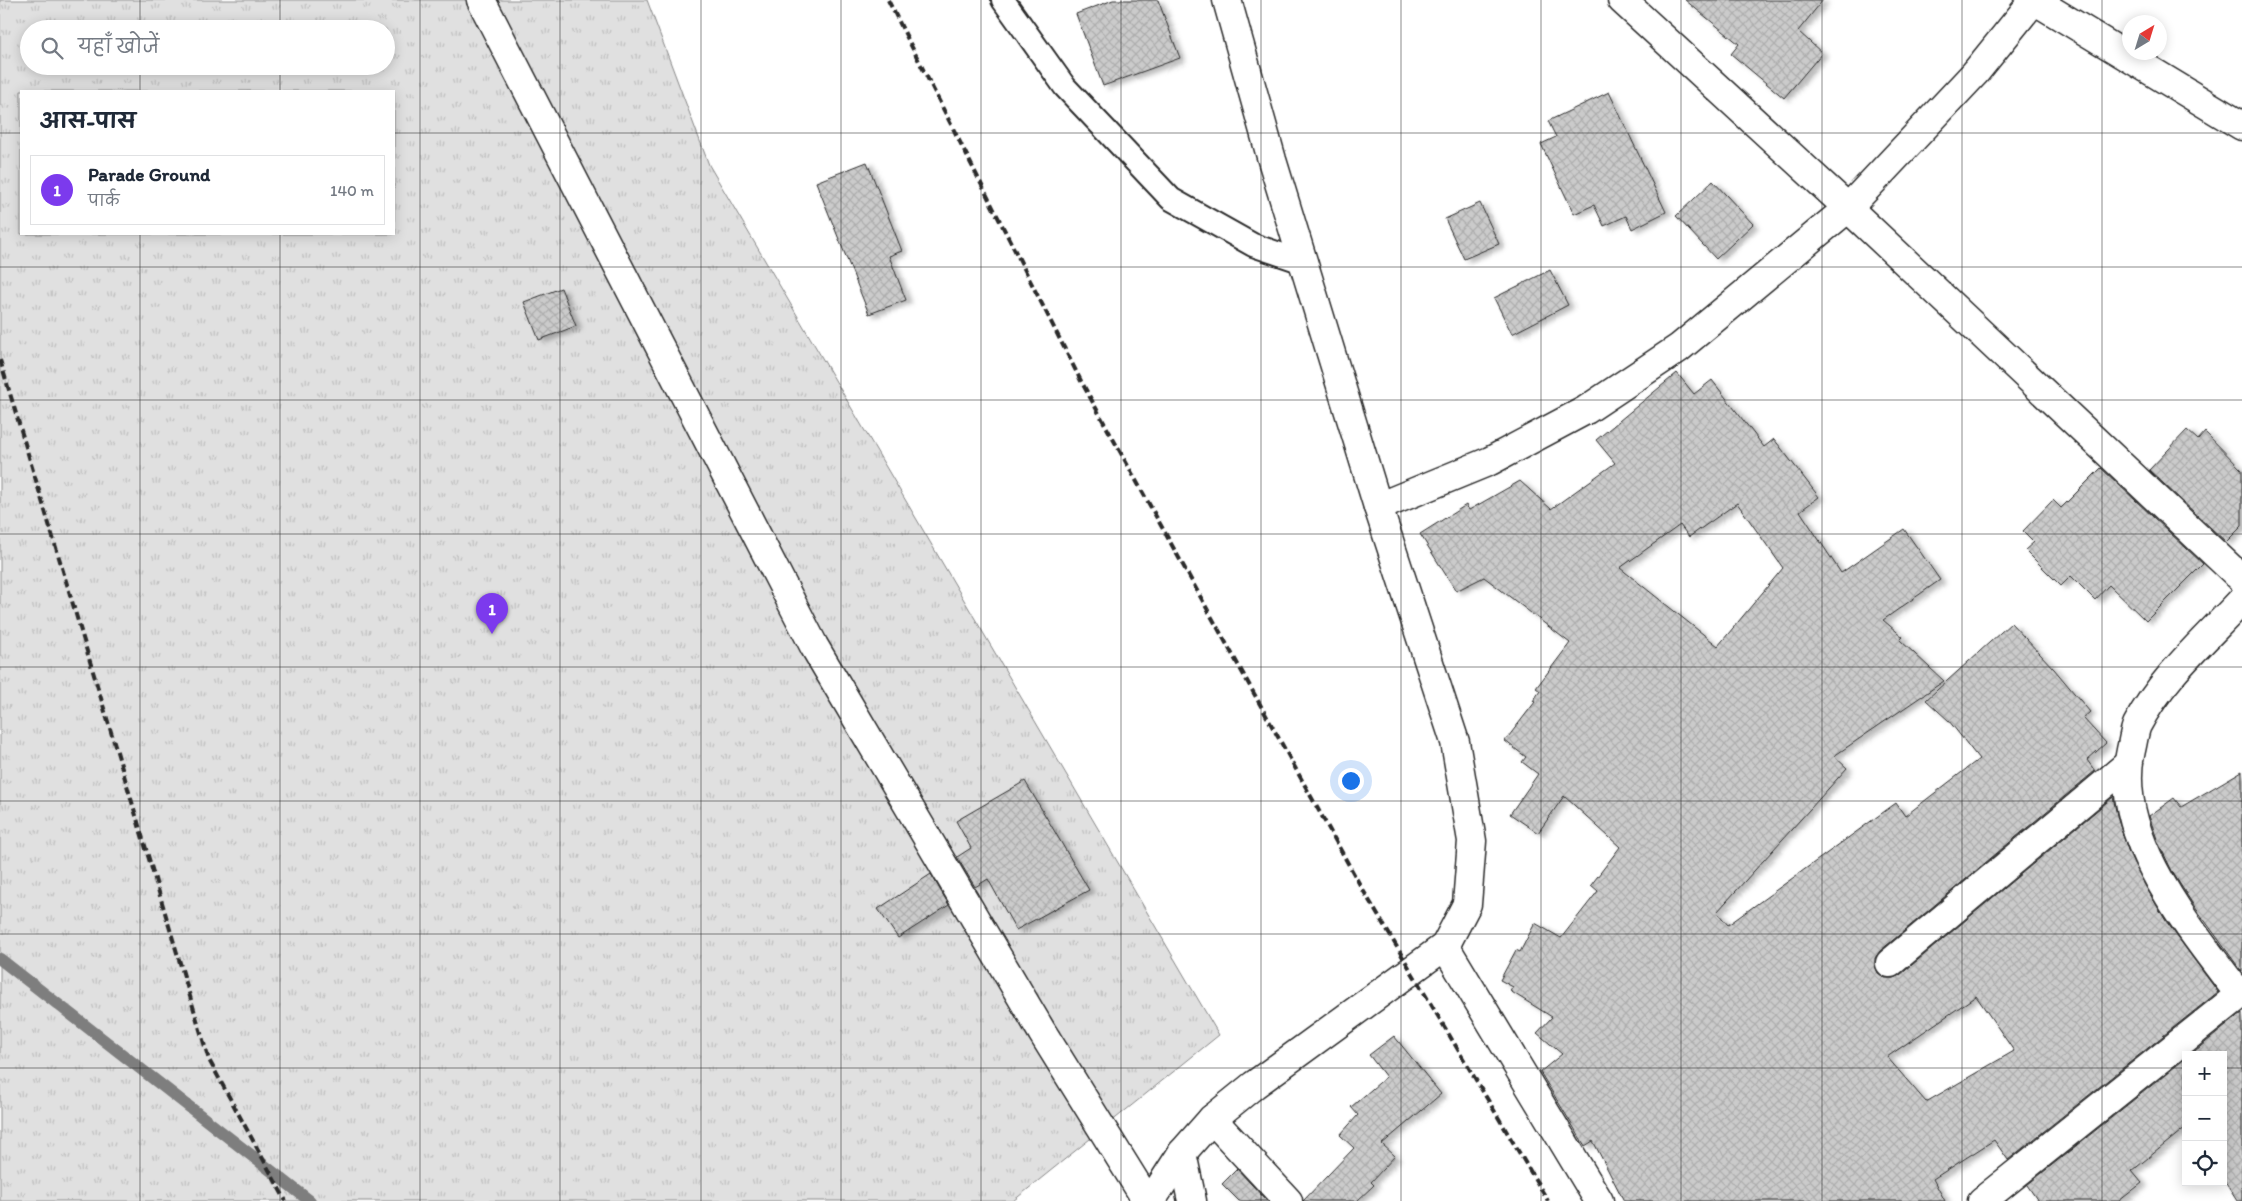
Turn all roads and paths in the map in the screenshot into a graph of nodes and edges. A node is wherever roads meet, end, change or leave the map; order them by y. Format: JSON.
{"nodes":[{"id":1,"x":481,"y":0,"type":"edge"},
{"id":2,"x":1003,"y":0,"type":"edge"},
{"id":3,"x":1227,"y":0,"type":"edge"},
{"id":4,"x":1622,"y":0,"type":"edge"},
{"id":5,"x":2034,"y":0,"type":"edge"},
{"id":6,"x":2242,"y":126,"type":"edge"},
{"id":7,"x":1848,"y":208,"type":"junction"},
{"id":8,"x":1303,"y":262,"type":"junction"},
{"id":9,"x":1378,"y":507,"type":"junction"},
{"id":10,"x":2242,"y":579,"type":"edge"},
{"id":11,"x":2242,"y":600,"type":"edge"},
{"id":12,"x":2127,"y":765,"type":"junction"},
{"id":13,"x":1445,"y":946,"type":"junction"},
{"id":14,"x":1890,"y":963,"type":"dead end"},
{"id":15,"x":2241,"y":994,"type":"edge"},
{"id":16,"x":1212,"y":1119,"type":"junction"},
{"id":17,"x":1182,"y":1153,"type":"junction"},
{"id":18,"x":1147,"y":1201,"type":"edge"},
{"id":19,"x":1151,"y":1201,"type":"edge"},
{"id":20,"x":1192,"y":1201,"type":"edge"},
{"id":21,"x":1288,"y":1201,"type":"edge"},
{"id":22,"x":1599,"y":1201,"type":"edge"},
{"id":23,"x":1982,"y":1201,"type":"edge"}],
"edges":[{"from":1,"to":18,"type":"street"},
{"from":2,"to":8,"type":"lane"},
{"from":3,"to":8,"type":"street"},
{"from":4,"to":7,"type":"street"},
{"from":5,"to":6,"type":"street"},
{"from":5,"to":7,"type":"street"},
{"from":7,"to":9,"type":"street"},
{"from":7,"to":10,"type":"street"},
{"from":8,"to":9,"type":"street"},
{"from":9,"to":13,"type":"street"},
{"from":11,"to":12,"type":"street"},
{"from":12,"to":14,"type":"street"},
{"from":12,"to":15,"type":"street"},
{"from":13,"to":16,"type":"street"},
{"from":13,"to":22,"type":"street"},
{"from":15,"to":23,"type":"street"},
{"from":16,"to":17,"type":"street"},
{"from":16,"to":21,"type":"street"},
{"from":17,"to":19,"type":"street"},
{"from":17,"to":20,"type":"street"}]}
